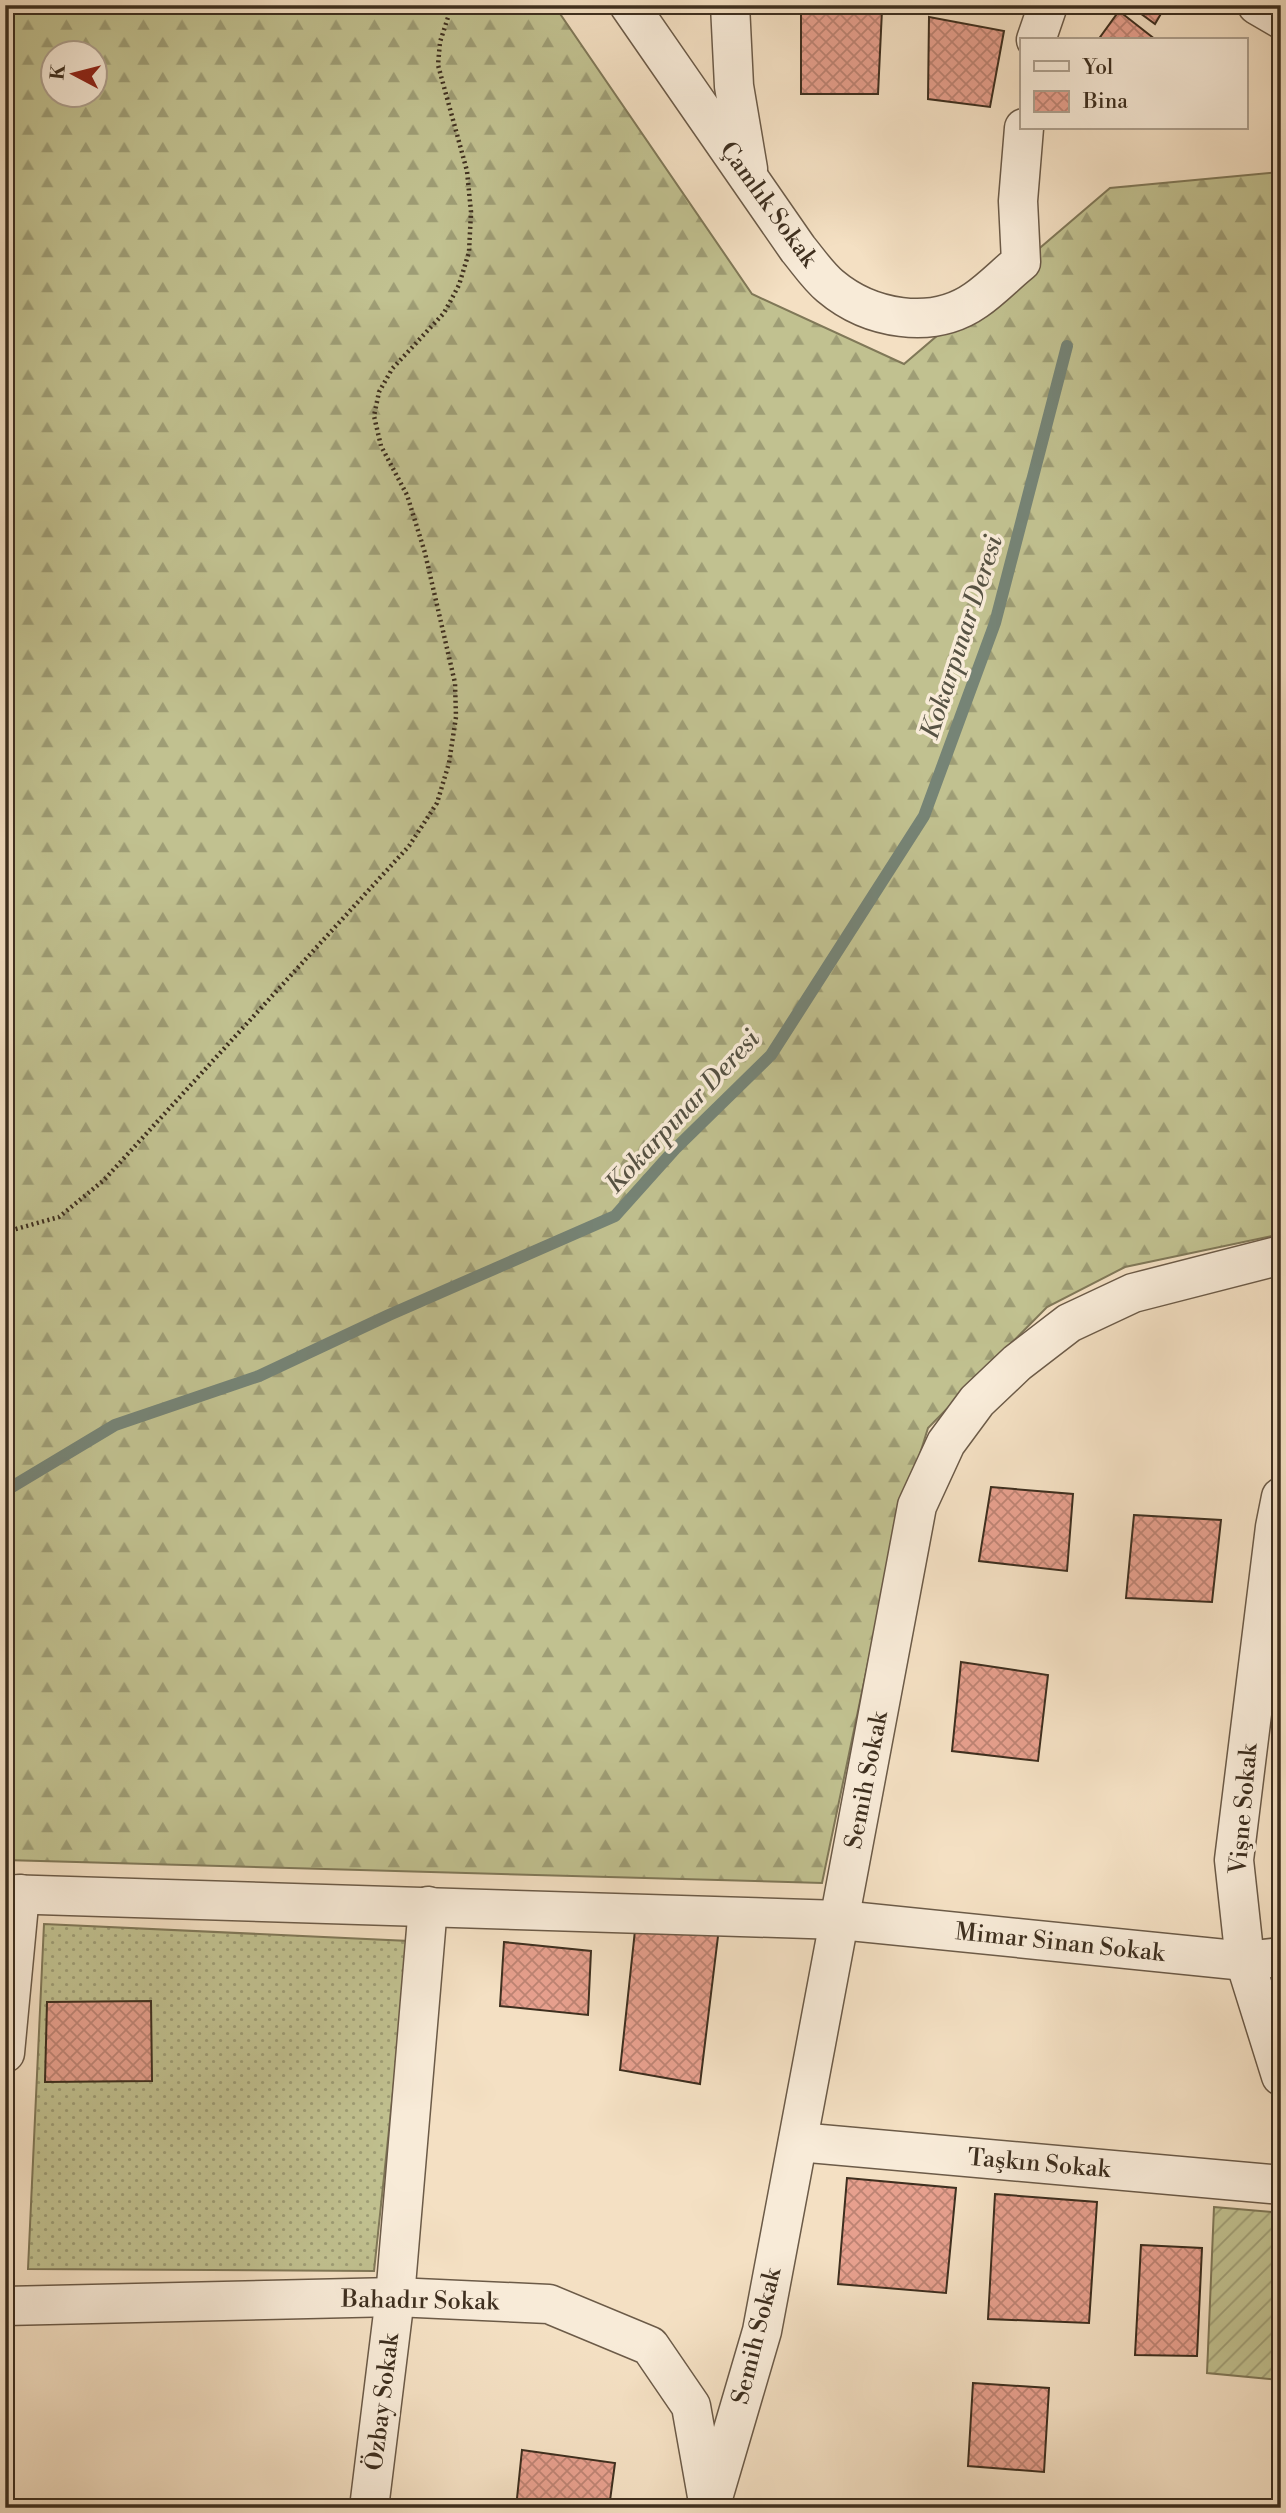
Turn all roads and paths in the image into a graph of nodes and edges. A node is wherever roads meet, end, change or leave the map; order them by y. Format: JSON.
{"nodes":[{"id":1,"x":452,"y":5,"type":"edge"},
{"id":2,"x":629,"y":5,"type":"edge"},
{"id":3,"x":730,"y":5,"type":"edge"},
{"id":4,"x":1048,"y":5,"type":"edge"},
{"id":5,"x":1257,"y":5,"type":"edge"},
{"id":6,"x":1281,"y":19,"type":"edge"},
{"id":7,"x":1037,"y":38,"type":"edge"},
{"id":8,"x":1024,"y":130,"type":"edge"},
{"id":9,"x":751,"y":181,"type":"junction"},
{"id":10,"x":5,"y":1231,"type":"edge"},
{"id":11,"x":1281,"y":1255,"type":"edge"},
{"id":12,"x":1281,"y":1497,"type":"edge"},
{"id":13,"x":13,"y":1894,"type":"edge"},
{"id":14,"x":428,"y":1906,"type":"junction"},
{"id":15,"x":840,"y":1920,"type":"junction"},
{"id":16,"x":1263,"y":1959,"type":"edge"},
{"id":17,"x":5,"y":2053,"type":"edge"},
{"id":18,"x":1281,"y":2076,"type":"edge"},
{"id":19,"x":798,"y":2141,"type":"junction"},
{"id":20,"x":1281,"y":2185,"type":"edge"},
{"id":21,"x":395,"y":2297,"type":"junction"},
{"id":22,"x":5,"y":2306,"type":"edge"},
{"id":23,"x":369,"y":2508,"type":"edge"},
{"id":24,"x":709,"y":2508,"type":"edge"}],
"edges":[{"from":1,"to":10,"type":"path"},
{"from":2,"to":9,"type":"street","name":"Çamlık Sokak"},
{"from":3,"to":9,"type":"street"},
{"from":4,"to":7,"type":"street"},
{"from":5,"to":6,"type":"street"},
{"from":8,"to":9,"type":"street","name":"Çamlık Sokak"},
{"from":11,"to":15,"type":"street","name":"Semih Sokak"},
{"from":12,"to":16,"type":"street","name":"Vişne Sokak"},
{"from":13,"to":14,"type":"street","name":"Mimar Sinan Sokak"},
{"from":13,"to":17,"type":"street"},
{"from":14,"to":15,"type":"street","name":"Mimar Sinan Sokak"},
{"from":14,"to":21,"type":"street","name":"Özbay Sokak"},
{"from":15,"to":16,"type":"street","name":"Mimar Sinan Sokak"},
{"from":15,"to":19,"type":"street","name":"Semih Sokak"},
{"from":16,"to":18,"type":"street","name":"Vişne Sokak"},
{"from":19,"to":20,"type":"street","name":"Taşkın Sokak"},
{"from":19,"to":24,"type":"street","name":"Semih Sokak"},
{"from":21,"to":22,"type":"street","name":"Bahadır Sokak"},
{"from":21,"to":23,"type":"street","name":"Özbay Sokak"},
{"from":21,"to":24,"type":"street","name":"Bahadır Sokak"}]}
